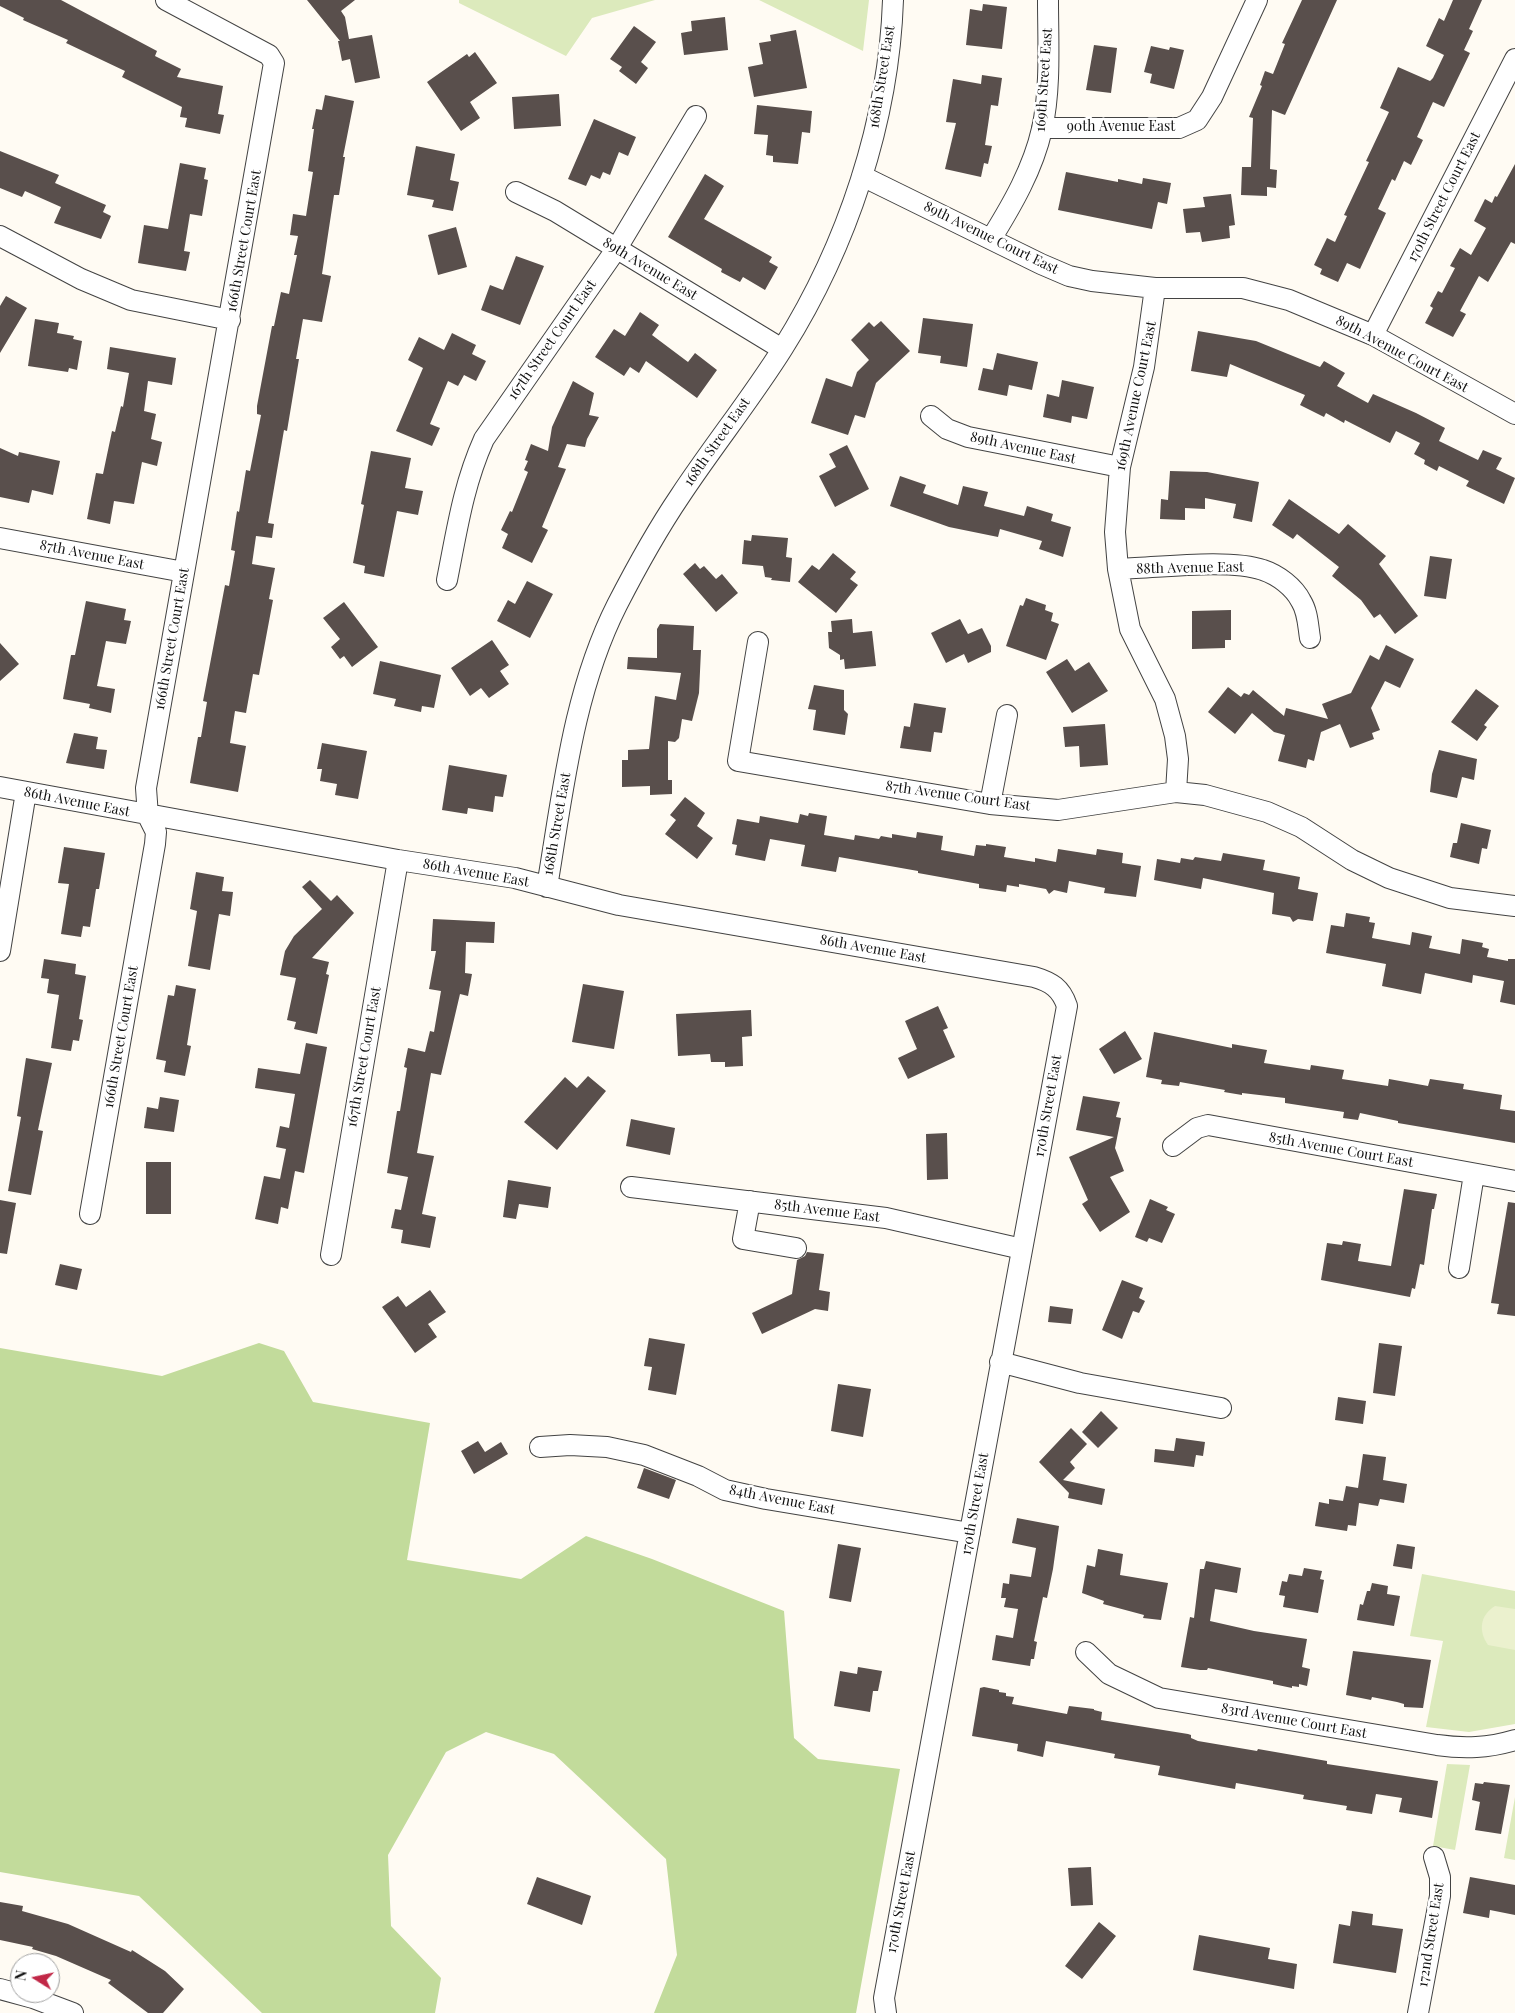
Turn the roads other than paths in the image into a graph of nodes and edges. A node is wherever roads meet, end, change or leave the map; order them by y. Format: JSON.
{"nodes":[{"id":1,"x":166,"y":0,"type":"edge"},
{"id":2,"x":893,"y":0,"type":"edge"},
{"id":3,"x":1048,"y":0,"type":"edge"},
{"id":4,"x":1257,"y":0,"type":"edge"},
{"id":5,"x":1515,"y":59,"type":"edge"},
{"id":6,"x":696,"y":116,"type":"dead end"},
{"id":7,"x":1042,"y":128,"type":"junction"},
{"id":8,"x":862,"y":176,"type":"junction"},
{"id":9,"x":516,"y":192,"type":"dead end"},
{"id":10,"x":0,"y":236,"type":"edge"},
{"id":11,"x":991,"y":239,"type":"junction"},
{"id":12,"x":617,"y":248,"type":"junction"},
{"id":13,"x":1155,"y":288,"type":"junction"},
{"id":14,"x":230,"y":320,"type":"junction"},
{"id":15,"x":1373,"y":335,"type":"junction"},
{"id":16,"x":782,"y":349,"type":"junction"},
{"id":17,"x":1515,"y":414,"type":"edge"},
{"id":18,"x":931,"y":416,"type":"dead end"},
{"id":19,"x":1120,"y":467,"type":"junction"},
{"id":20,"x":0,"y":538,"type":"edge"},
{"id":21,"x":1118,"y":569,"type":"junction"},
{"id":22,"x":184,"y":572,"type":"junction"},
{"id":23,"x":448,"y":580,"type":"dead end"},
{"id":24,"x":1310,"y":638,"type":"dead end"},
{"id":25,"x":758,"y":642,"type":"dead end"},
{"id":26,"x":1007,"y":715,"type":"dead end"},
{"id":27,"x":0,"y":787,"type":"edge"},
{"id":28,"x":26,"y":792,"type":"junction"},
{"id":29,"x":1176,"y":792,"type":"junction"},
{"id":30,"x":990,"y":804,"type":"junction"},
{"id":31,"x":148,"y":816,"type":"junction"},
{"id":32,"x":398,"y":860,"type":"junction"},
{"id":33,"x":547,"y":887,"type":"junction"},
{"id":34,"x":1515,"y":906,"type":"edge"},
{"id":35,"x":0,"y":951,"type":"edge"},
{"id":36,"x":1063,"y":995,"type":"joint"},
{"id":37,"x":1173,"y":1146,"type":"dead end"},
{"id":38,"x":1474,"y":1174,"type":"junction"},
{"id":39,"x":1515,"y":1181,"type":"edge"},
{"id":40,"x":631,"y":1187,"type":"dead end"},
{"id":41,"x":750,"y":1201,"type":"junction"},
{"id":42,"x":90,"y":1214,"type":"dead end"},
{"id":43,"x":796,"y":1248,"type":"dead end"},
{"id":44,"x":1022,"y":1249,"type":"junction"},
{"id":45,"x":331,"y":1254,"type":"dead end"},
{"id":46,"x":1459,"y":1268,"type":"dead end"},
{"id":47,"x":1000,"y":1362,"type":"junction"},
{"id":48,"x":1221,"y":1408,"type":"dead end"},
{"id":49,"x":540,"y":1447,"type":"dead end"},
{"id":50,"x":970,"y":1534,"type":"junction"},
{"id":51,"x":1086,"y":1652,"type":"dead end"},
{"id":52,"x":1515,"y":1740,"type":"edge"},
{"id":53,"x":1434,"y":1857,"type":"dead end"},
{"id":54,"x":0,"y":1989,"type":"edge"},
{"id":55,"x":73,"y":2013,"type":"edge"},
{"id":56,"x":886,"y":2013,"type":"edge"},
{"id":57,"x":1418,"y":2013,"type":"edge"}],
"edges":[{"from":1,"to":14,"type":"street","name":"166th Street Court East"},
{"from":2,"to":8,"type":"street","name":"168th Street East"},
{"from":3,"to":7,"type":"street","name":"169th Street East"},
{"from":4,"to":7,"type":"street","name":"90th Avenue East"},
{"from":5,"to":15,"type":"street","name":"170th Street Court East"},
{"from":6,"to":12,"type":"street","name":"167th Street Court East"},
{"from":7,"to":11,"type":"street","name":"169th Street East"},
{"from":8,"to":11,"type":"street","name":"89th Avenue Court East"},
{"from":8,"to":16,"type":"street","name":"168th Street East"},
{"from":9,"to":12,"type":"street","name":"89th Avenue East"},
{"from":10,"to":14,"type":"street"},
{"from":11,"to":13,"type":"street","name":"89th Avenue Court East"},
{"from":12,"to":16,"type":"street","name":"89th Avenue East"},
{"from":12,"to":23,"type":"street","name":"167th Street Court East"},
{"from":13,"to":15,"type":"street","name":"89th Avenue Court East"},
{"from":13,"to":19,"type":"street","name":"169th Avenue Court East"},
{"from":14,"to":22,"type":"street","name":"166th Street Court East"},
{"from":15,"to":17,"type":"street","name":"89th Avenue Court East"},
{"from":16,"to":33,"type":"street","name":"168th Street East"},
{"from":18,"to":19,"type":"street","name":"89th Avenue East"},
{"from":19,"to":21,"type":"street","name":"169th Avenue Court East"},
{"from":20,"to":22,"type":"street","name":"87th Avenue East"},
{"from":21,"to":24,"type":"street","name":"88th Avenue East"},
{"from":21,"to":29,"type":"street","name":"169th Avenue Court East"},
{"from":22,"to":31,"type":"street","name":"166th Street Court East"},
{"from":25,"to":30,"type":"street","name":"87th Avenue Court East"},
{"from":26,"to":30,"type":"street"},
{"from":27,"to":28,"type":"street","name":"86th Avenue East"},
{"from":28,"to":31,"type":"street","name":"86th Avenue East"},
{"from":28,"to":35,"type":"street"},
{"from":29,"to":30,"type":"street","name":"87th Avenue Court East"},
{"from":29,"to":34,"type":"street","name":"87th Avenue Court East"},
{"from":31,"to":32,"type":"street","name":"86th Avenue East"},
{"from":31,"to":42,"type":"street","name":"166th Street Court East"},
{"from":32,"to":33,"type":"street","name":"86th Avenue East"},
{"from":32,"to":45,"type":"street","name":"167th Street Court East"},
{"from":33,"to":36,"type":"street","name":"86th Avenue East"},
{"from":36,"to":44,"type":"street","name":"170th Street East"},
{"from":37,"to":38,"type":"street","name":"85th Avenue Court East"},
{"from":38,"to":39,"type":"street","name":"85th Avenue Court East"},
{"from":38,"to":46,"type":"street"},
{"from":40,"to":41,"type":"street","name":"85th Avenue East"},
{"from":41,"to":43,"type":"street"},
{"from":41,"to":44,"type":"street","name":"85th Avenue East"},
{"from":44,"to":47,"type":"street","name":"170th Street East"},
{"from":47,"to":48,"type":"street"},
{"from":47,"to":50,"type":"street","name":"170th Street East"},
{"from":49,"to":50,"type":"street","name":"84th Avenue East"},
{"from":50,"to":56,"type":"street","name":"170th Street East"},
{"from":51,"to":52,"type":"street","name":"83rd Avenue Court East"},
{"from":53,"to":57,"type":"street","name":"172nd Street East"},
{"from":54,"to":55,"type":"street"}]}
